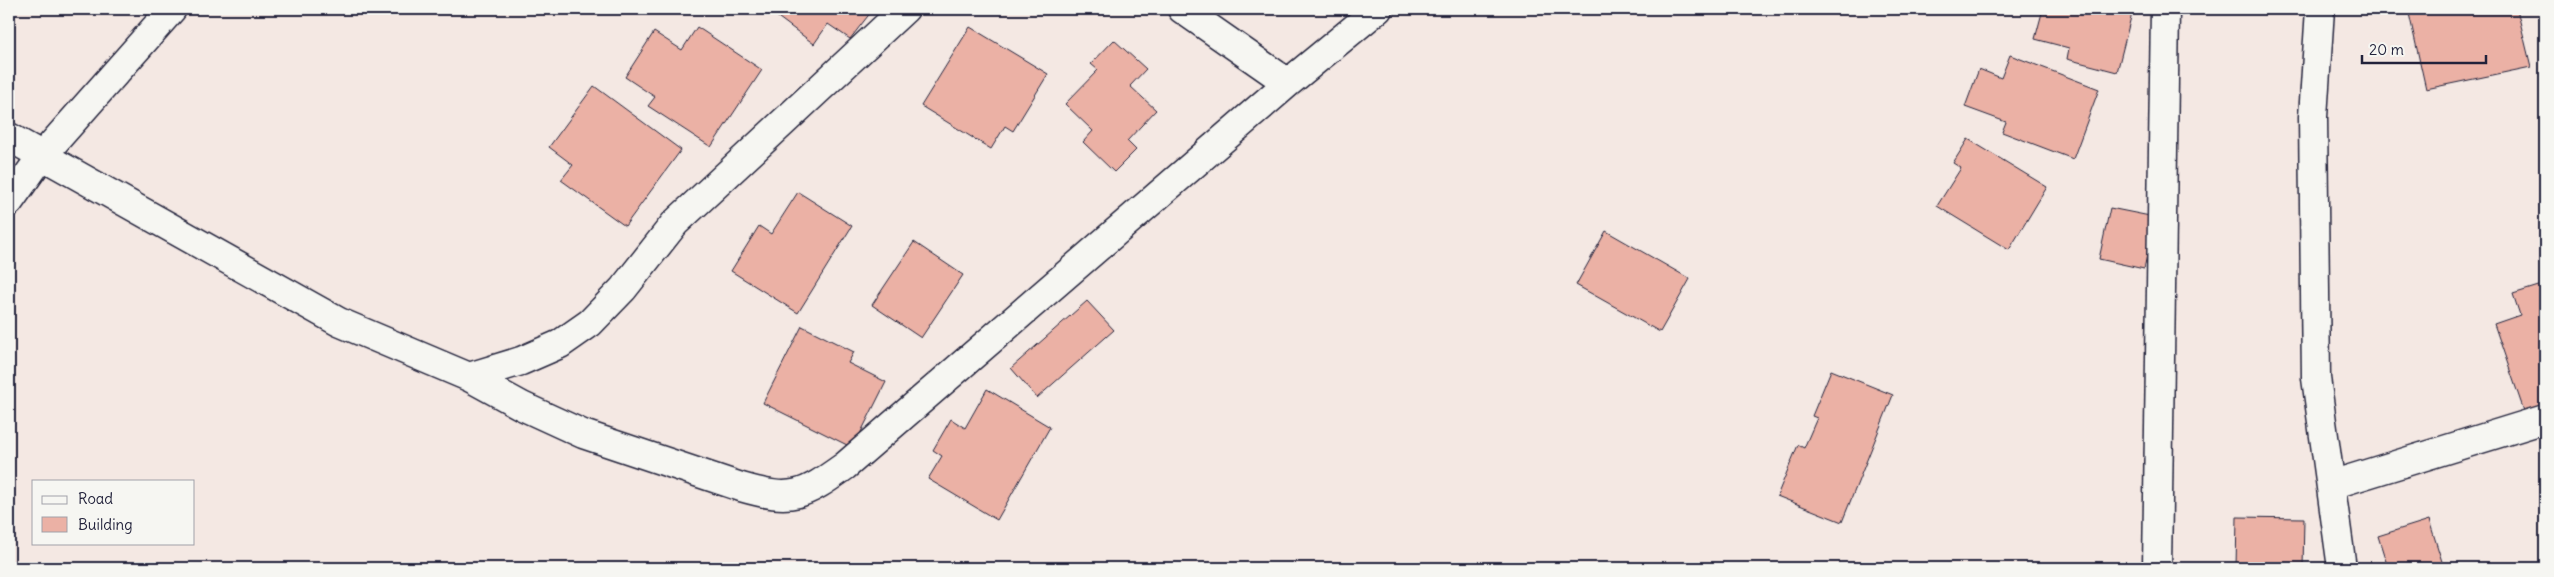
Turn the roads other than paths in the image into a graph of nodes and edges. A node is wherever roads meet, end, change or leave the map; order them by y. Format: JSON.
{"nodes":[{"id":1,"x":172,"y":9,"type":"edge"},
{"id":2,"x":905,"y":9,"type":"edge"},
{"id":3,"x":1182,"y":9,"type":"edge"},
{"id":4,"x":1378,"y":9,"type":"edge"},
{"id":5,"x":2165,"y":9,"type":"edge"},
{"id":6,"x":2320,"y":9,"type":"edge"},
{"id":7,"x":1288,"y":83,"type":"junction"},
{"id":8,"x":9,"y":137,"type":"edge"},
{"id":9,"x":41,"y":157,"type":"junction"},
{"id":10,"x":9,"y":202,"type":"edge"},
{"id":11,"x":469,"y":377,"type":"junction"},
{"id":12,"x":2545,"y":419,"type":"edge"},
{"id":13,"x":2331,"y":485,"type":"junction"},
{"id":14,"x":2157,"y":568,"type":"edge"},
{"id":15,"x":2342,"y":568,"type":"edge"}],
"edges":[{"from":1,"to":9,"type":"street"},
{"from":2,"to":11,"type":"street"},
{"from":3,"to":7,"type":"street"},
{"from":4,"to":7,"type":"street"},
{"from":5,"to":14,"type":"street"},
{"from":6,"to":13,"type":"street"},
{"from":7,"to":11,"type":"street"},
{"from":8,"to":9,"type":"street"},
{"from":9,"to":10,"type":"street"},
{"from":9,"to":11,"type":"street"},
{"from":12,"to":13,"type":"street"},
{"from":13,"to":15,"type":"street"}]}
